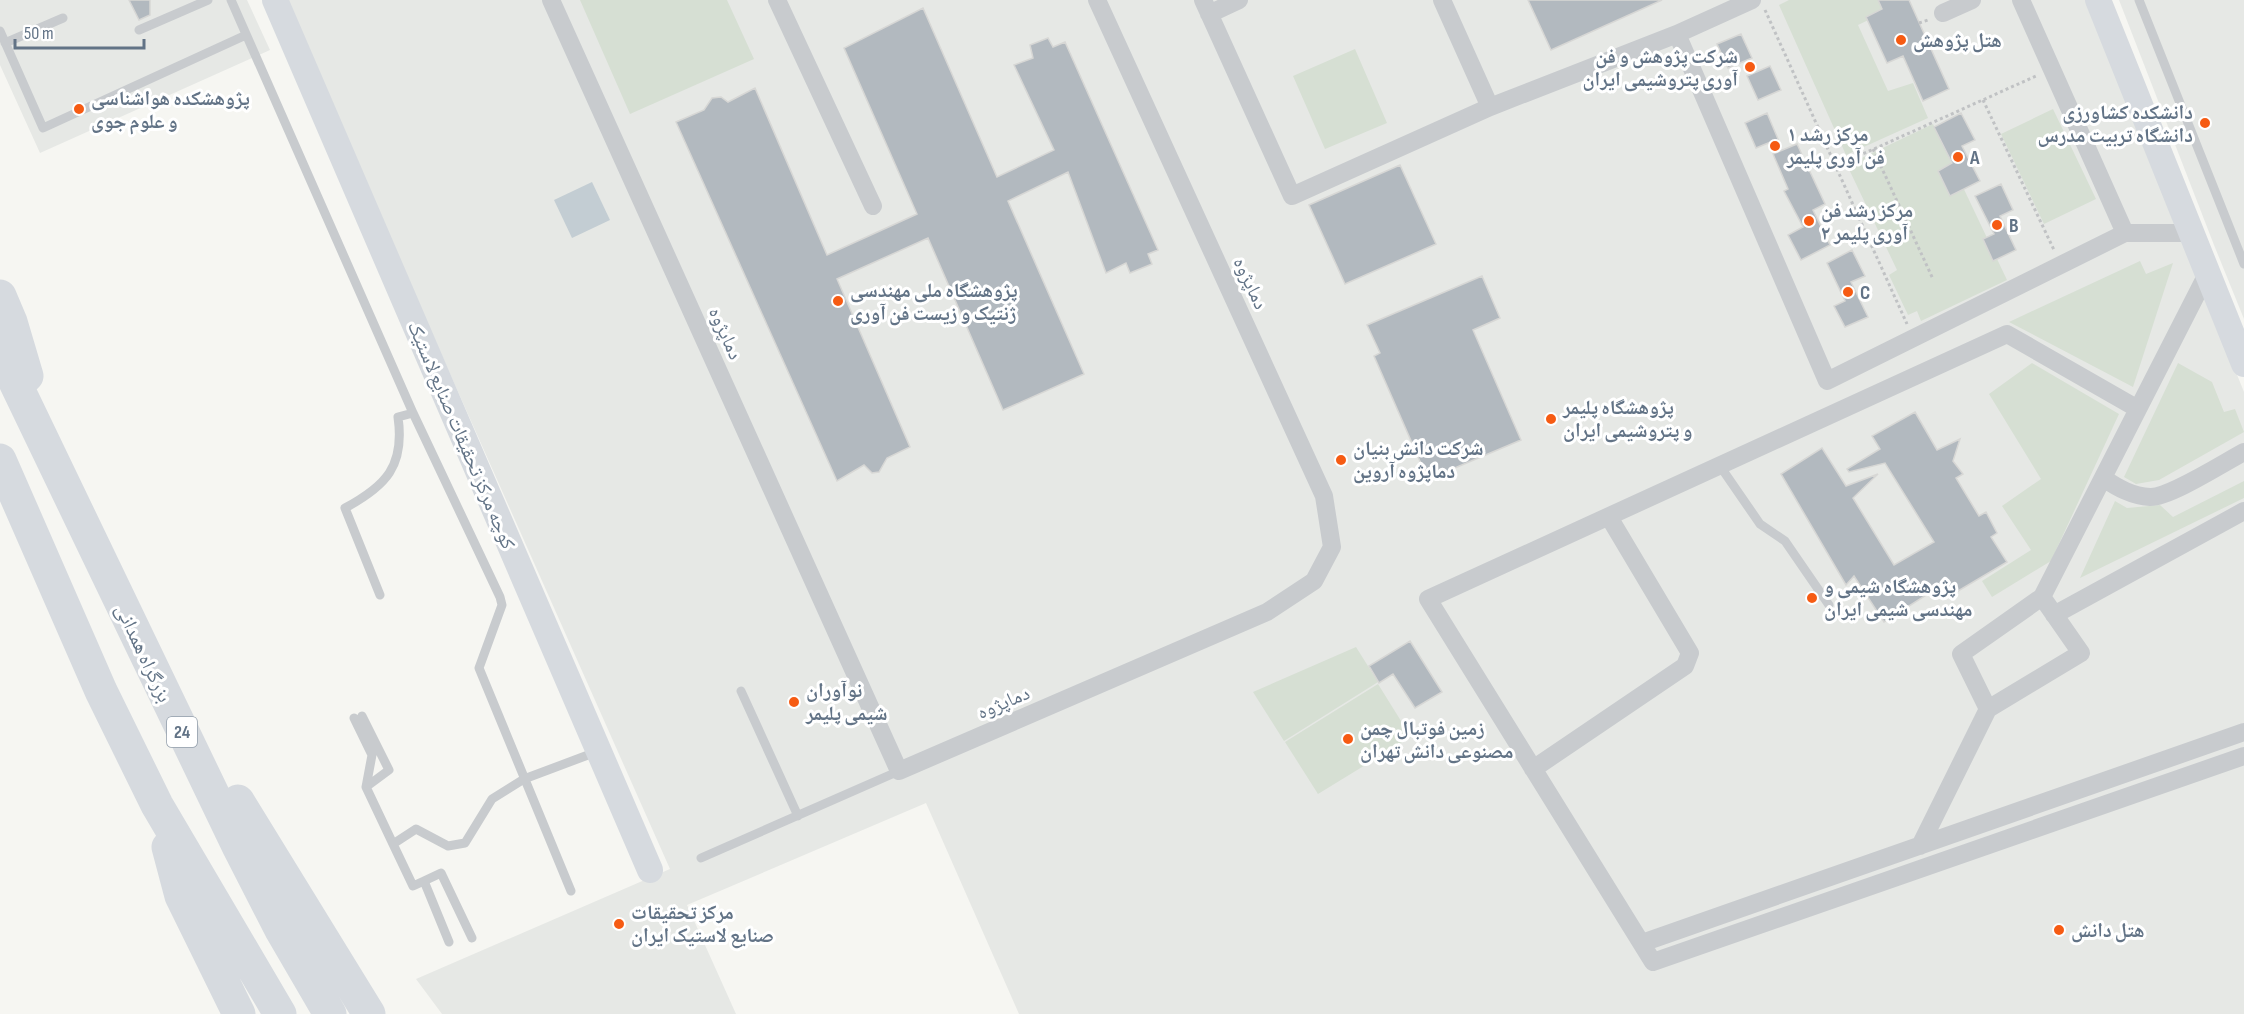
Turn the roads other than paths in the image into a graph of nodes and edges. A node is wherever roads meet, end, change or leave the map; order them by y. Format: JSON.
{"nodes":[{"id":1,"x":208,"y":0,"type":"edge"},
{"id":2,"x":231,"y":0,"type":"edge"},
{"id":3,"x":275,"y":0,"type":"edge"},
{"id":4,"x":551,"y":0,"type":"edge"},
{"id":5,"x":777,"y":0,"type":"edge"},
{"id":6,"x":1097,"y":0,"type":"edge"},
{"id":7,"x":1239,"y":0,"type":"edge"},
{"id":8,"x":1442,"y":0,"type":"edge"},
{"id":9,"x":1752,"y":0,"type":"edge"},
{"id":10,"x":1972,"y":0,"type":"edge"},
{"id":11,"x":2021,"y":0,"type":"edge"},
{"id":12,"x":2098,"y":0,"type":"edge"},
{"id":13,"x":2139,"y":0,"type":"edge"},
{"id":14,"x":1206,"y":7,"type":"edge"},
{"id":15,"x":1935,"y":17,"type":"road end"},
{"id":16,"x":63,"y":18,"type":"dead end"},
{"id":17,"x":139,"y":30,"type":"dead end"},
{"id":18,"x":0,"y":32,"type":"edge"},
{"id":19,"x":1677,"y":34,"type":"junction"},
{"id":20,"x":246,"y":36,"type":"junction"},
{"id":21,"x":5,"y":43,"type":"junction"},
{"id":22,"x":1490,"y":107,"type":"junction"},
{"id":23,"x":873,"y":206,"type":"dead end"},
{"id":24,"x":2125,"y":232,"type":"junction"},
{"id":25,"x":2192,"y":233,"type":"junction"},
{"id":26,"x":2244,"y":264,"type":"edge"},
{"id":27,"x":2208,"y":272,"type":"junction"},
{"id":28,"x":0,"y":296,"type":"edge"},
{"id":29,"x":0,"y":351,"type":"edge"},
{"id":30,"x":2244,"y":364,"type":"edge"},
{"id":31,"x":2138,"y":409,"type":"junction"},
{"id":32,"x":413,"y":413,"type":"junction"},
{"id":33,"x":47,"y":444,"type":"junction"},
{"id":34,"x":2244,"y":452,"type":"edge"},
{"id":35,"x":1720,"y":466,"type":"junction"},
{"id":36,"x":4,"y":472,"type":"edge"},
{"id":37,"x":2103,"y":478,"type":"junction"},
{"id":38,"x":2244,"y":511,"type":"edge"},
{"id":39,"x":1609,"y":517,"type":"junction"},
{"id":40,"x":380,"y":596,"type":"dead end"},
{"id":41,"x":2042,"y":597,"type":"junction"},
{"id":42,"x":1829,"y":605,"type":"dead end"},
{"id":43,"x":125,"y":612,"type":"junction"},
{"id":44,"x":2054,"y":615,"type":"junction"},
{"id":45,"x":741,"y":691,"type":"dead end"},
{"id":46,"x":1988,"y":710,"type":"junction"},
{"id":47,"x":2244,"y":732,"type":"edge"},
{"id":48,"x":598,"y":751,"type":"junction"},
{"id":49,"x":2244,"y":756,"type":"edge"},
{"id":50,"x":1533,"y":769,"type":"junction"},
{"id":51,"x":899,"y":771,"type":"junction"},
{"id":52,"x":524,"y":779,"type":"junction"},
{"id":53,"x":366,"y":787,"type":"junction"},
{"id":54,"x":157,"y":805,"type":"junction"},
{"id":55,"x":798,"y":816,"type":"junction"},
{"id":56,"x":393,"y":844,"type":"junction"},
{"id":57,"x":1920,"y":846,"type":"junction"},
{"id":58,"x":701,"y":858,"type":"dead end"},
{"id":59,"x":650,"y":870,"type":"dead end"},
{"id":60,"x":424,"y":881,"type":"junction"},
{"id":61,"x":571,"y":891,"type":"dead end"},
{"id":62,"x":472,"y":938,"type":"dead end"},
{"id":63,"x":449,"y":942,"type":"dead end"},
{"id":64,"x":1642,"y":944,"type":"junction"},
{"id":65,"x":239,"y":1014,"type":"edge"},
{"id":66,"x":280,"y":1014,"type":"edge"},
{"id":67,"x":330,"y":1014,"type":"edge"},
{"id":68,"x":369,"y":1014,"type":"edge"}],
"edges":[{"from":1,"to":17,"type":"lane"},
{"from":2,"to":20,"type":"lane"},
{"from":3,"to":48,"type":"street","name":"کوچه مرکز تحقیقات صنایع لاستیک"},
{"from":4,"to":51,"type":"street","name":"دماپژوه"},
{"from":5,"to":23,"type":"street"},
{"from":6,"to":51,"type":"street","name":"دماپژوه"},
{"from":7,"to":14,"type":"street"},
{"from":8,"to":22,"type":"street"},
{"from":9,"to":19,"type":"street"},
{"from":10,"to":15,"type":"street"},
{"from":11,"to":24,"type":"street"},
{"from":12,"to":25,"type":"street"},
{"from":13,"to":26,"type":"lane"},
{"from":14,"to":22,"type":"street"},
{"from":16,"to":21,"type":"lane"},
{"from":18,"to":21,"type":"lane"},
{"from":19,"to":22,"type":"street"},
{"from":19,"to":24,"type":"street"},
{"from":20,"to":21,"type":"lane"},
{"from":20,"to":32,"type":"lane"},
{"from":24,"to":25,"type":"street"},
{"from":25,"to":27,"type":"street"},
{"from":27,"to":30,"type":"street"},
{"from":27,"to":31,"type":"street"},
{"from":28,"to":33,"type":"highway"},
{"from":29,"to":33,"type":"highway","name":"بزرگراه همدانی"},
{"from":31,"to":35,"type":"street"},
{"from":31,"to":37,"type":"street"},
{"from":32,"to":40,"type":"lane"},
{"from":32,"to":52,"type":"lane"},
{"from":33,"to":43,"type":"highway","name":"بزرگراه همدانی","number":"24"},
{"from":34,"to":37,"type":"street"},
{"from":35,"to":39,"type":"street"},
{"from":35,"to":42,"type":"lane"},
{"from":36,"to":54,"type":"highway"},
{"from":37,"to":41,"type":"street"},
{"from":38,"to":44,"type":"street"},
{"from":39,"to":50,"type":"street"},
{"from":39,"to":50,"type":"street"},
{"from":41,"to":44,"type":"street"},
{"from":41,"to":46,"type":"street"},
{"from":43,"to":67,"type":"highway","name":"بزرگراه همدانی","number":"24"},
{"from":43,"to":68,"type":"highway"},
{"from":44,"to":46,"type":"street"},
{"from":45,"to":55,"type":"lane"},
{"from":46,"to":57,"type":"street"},
{"from":47,"to":57,"type":"street"},
{"from":48,"to":52,"type":"lane"},
{"from":48,"to":59,"type":"street","name":"کوچه مرکز تحقیقات صنایع لاستیک"},
{"from":49,"to":64,"type":"street"},
{"from":50,"to":64,"type":"street"},
{"from":51,"to":55,"type":"lane"},
{"from":52,"to":56,"type":"lane"},
{"from":52,"to":61,"type":"lane"},
{"from":53,"to":53,"type":"lane"},
{"from":53,"to":56,"type":"lane"},
{"from":54,"to":65,"type":"highway"},
{"from":54,"to":66,"type":"highway"},
{"from":55,"to":58,"type":"lane"},
{"from":56,"to":60,"type":"lane"},
{"from":57,"to":64,"type":"street"},
{"from":60,"to":62,"type":"lane"},
{"from":60,"to":63,"type":"lane"}]}
